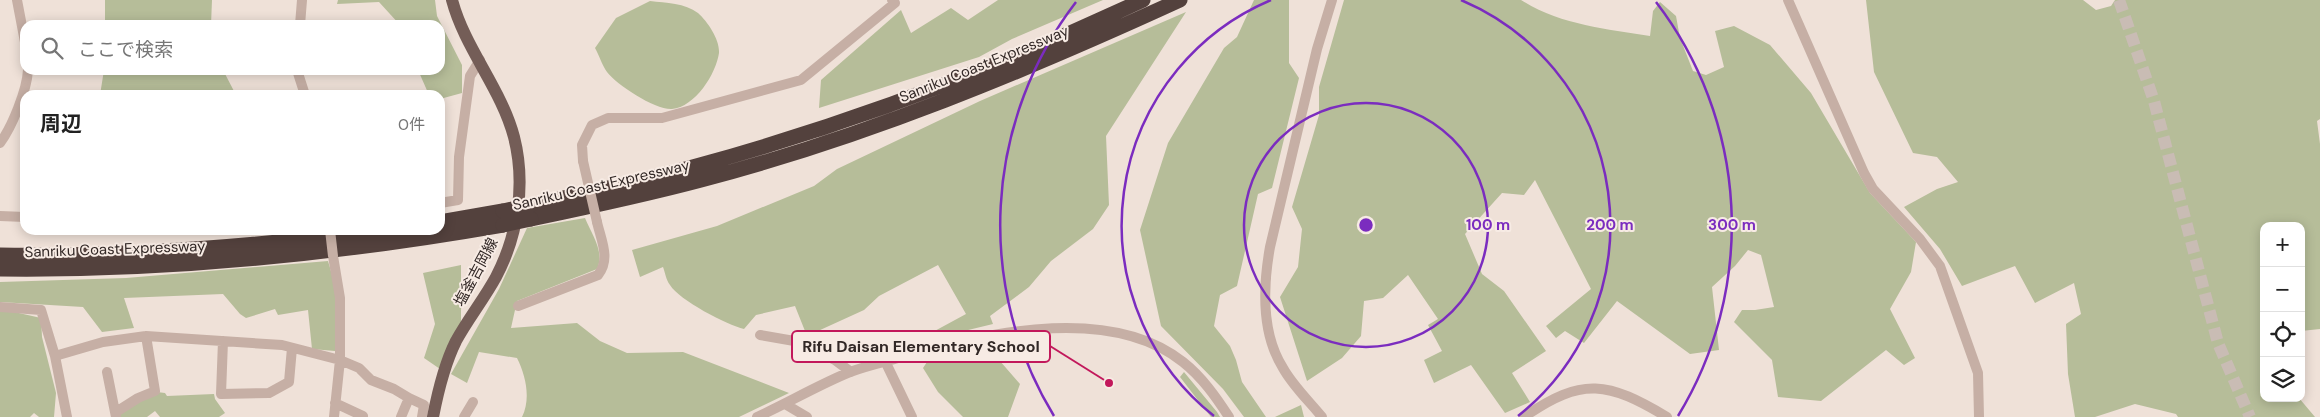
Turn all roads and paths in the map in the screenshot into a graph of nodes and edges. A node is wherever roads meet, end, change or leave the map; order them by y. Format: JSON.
{"nodes":[{"id":1,"x":17,"y":0,"type":"edge"},
{"id":2,"x":302,"y":0,"type":"edge"},
{"id":3,"x":452,"y":0,"type":"edge"},
{"id":4,"x":1143,"y":0,"type":"edge"},
{"id":5,"x":1180,"y":0,"type":"edge"},
{"id":6,"x":1332,"y":0,"type":"edge"},
{"id":7,"x":1788,"y":0,"type":"edge"},
{"id":8,"x":895,"y":1,"type":"edge"},
{"id":9,"x":21,"y":20,"type":"edge"},
{"id":10,"x":300,"y":20,"type":"edge"},
{"id":11,"x":480,"y":60,"type":"junction"},
{"id":12,"x":28,"y":75,"type":"edge"},
{"id":13,"x":298,"y":75,"type":"edge"},
{"id":14,"x":24,"y":90,"type":"edge"},
{"id":15,"x":303,"y":90,"type":"edge"},
{"id":16,"x":20,"y":99,"type":"edge"},
{"id":17,"x":0,"y":143,"type":"edge"},
{"id":18,"x":445,"y":202,"type":"edge"},
{"id":19,"x":531,"y":212,"type":"junction"},
{"id":20,"x":0,"y":216,"type":"edge"},
{"id":21,"x":20,"y":217,"type":"edge"},
{"id":22,"x":503,"y":218,"type":"junction"},
{"id":23,"x":445,"y":222,"type":"edge"},
{"id":24,"x":445,"y":232,"type":"edge"},
{"id":25,"x":331,"y":235,"type":"edge"},
{"id":26,"x":341,"y":235,"type":"edge"},
{"id":27,"x":434,"y":235,"type":"edge"},
{"id":28,"x":0,"y":246,"type":"edge"},
{"id":29,"x":0,"y":255,"type":"edge"},
{"id":30,"x":150,"y":260,"type":"junction"},
{"id":31,"x":0,"y":269,"type":"edge"},
{"id":32,"x":0,"y":278,"type":"edge"},
{"id":33,"x":518,"y":306,"type":"dead end"},
{"id":34,"x":0,"y":307,"type":"edge"},
{"id":35,"x":760,"y":334,"type":"dead end"},
{"id":36,"x":146,"y":336,"type":"junction"},
{"id":37,"x":223,"y":341,"type":"junction"},
{"id":38,"x":292,"y":348,"type":"junction"},
{"id":39,"x":55,"y":356,"type":"junction"},
{"id":40,"x":340,"y":360,"type":"junction"},
{"id":41,"x":885,"y":361,"type":"junction"},
{"id":42,"x":106,"y":372,"type":"dead end"},
{"id":43,"x":851,"y":372,"type":"junction"},
{"id":44,"x":409,"y":398,"type":"junction"},
{"id":45,"x":473,"y":402,"type":"dead end"},
{"id":46,"x":335,"y":403,"type":"junction"},
{"id":47,"x":785,"y":404,"type":"junction"},
{"id":48,"x":116,"y":415,"type":"edge"},
{"id":49,"x":363,"y":416,"type":"edge"},
{"id":50,"x":67,"y":417,"type":"edge"},
{"id":51,"x":334,"y":417,"type":"edge"},
{"id":52,"x":401,"y":417,"type":"edge"},
{"id":53,"x":431,"y":417,"type":"edge"},
{"id":54,"x":464,"y":417,"type":"edge"},
{"id":55,"x":757,"y":417,"type":"edge"},
{"id":56,"x":807,"y":417,"type":"edge"},
{"id":57,"x":912,"y":417,"type":"edge"},
{"id":58,"x":1229,"y":417,"type":"edge"},
{"id":59,"x":1322,"y":417,"type":"edge"},
{"id":60,"x":1524,"y":417,"type":"edge"},
{"id":61,"x":1667,"y":417,"type":"edge"},
{"id":62,"x":1979,"y":417,"type":"edge"}],
"edges":[{"from":1,"to":9,"type":"street"},
{"from":2,"to":10,"type":"street"},
{"from":3,"to":11,"type":"main road","name":"塩釜吉岡線"},
{"from":4,"to":19,"type":"highway","name":"Sanriku Coast Expressway"},
{"from":5,"to":19,"type":"highway","name":"Sanriku Coast Expressway"},
{"from":6,"to":59,"type":"street"},
{"from":7,"to":62,"type":"street"},
{"from":8,"to":33,"type":"street","bridge":true},
{"from":11,"to":18,"type":"street"},
{"from":11,"to":53,"type":"main road","name":"塩釜吉岡線"},
{"from":12,"to":14,"type":"street"},
{"from":13,"to":15,"type":"street"},
{"from":16,"to":17,"type":"street"},
{"from":19,"to":22,"type":"highway","name":"Sanriku Coast Expressway","bridge":true},
{"from":20,"to":21,"type":"street"},
{"from":22,"to":23,"type":"highway","name":"Sanriku Coast Expressway"},
{"from":22,"to":24,"type":"highway","name":"Sanriku Coast Expressway"},
{"from":25,"to":40,"type":"street","bridge":true},
{"from":26,"to":30,"type":"highway","name":"Sanriku Coast Expressway"},
{"from":27,"to":30,"type":"highway","name":"Sanriku Coast Expressway"},
{"from":28,"to":30,"type":"highway"},
{"from":29,"to":30,"type":"highway","name":"Sanriku Coast Expressway"},
{"from":30,"to":31,"type":"highway","name":"Sanriku Coast Expressway"},
{"from":30,"to":32,"type":"highway"},
{"from":34,"to":39,"type":"street"},
{"from":35,"to":43,"type":"street"},
{"from":36,"to":37,"type":"street"},
{"from":36,"to":39,"type":"street"},
{"from":36,"to":48,"type":"street"},
{"from":37,"to":38,"type":"street"},
{"from":37,"to":38,"type":"street"},
{"from":38,"to":40,"type":"street"},
{"from":39,"to":50,"type":"street"},
{"from":40,"to":44,"type":"street"},
{"from":40,"to":46,"type":"street"},
{"from":41,"to":43,"type":"street"},
{"from":41,"to":57,"type":"street"},
{"from":41,"to":58,"type":"street"},
{"from":42,"to":48,"type":"street"},
{"from":43,"to":47,"type":"street"},
{"from":44,"to":52,"type":"street"},
{"from":44,"to":53,"type":"street"},
{"from":45,"to":54,"type":"street"},
{"from":46,"to":49,"type":"street"},
{"from":46,"to":51,"type":"street"},
{"from":47,"to":55,"type":"street"},
{"from":47,"to":56,"type":"street"},
{"from":60,"to":61,"type":"street"}]}
